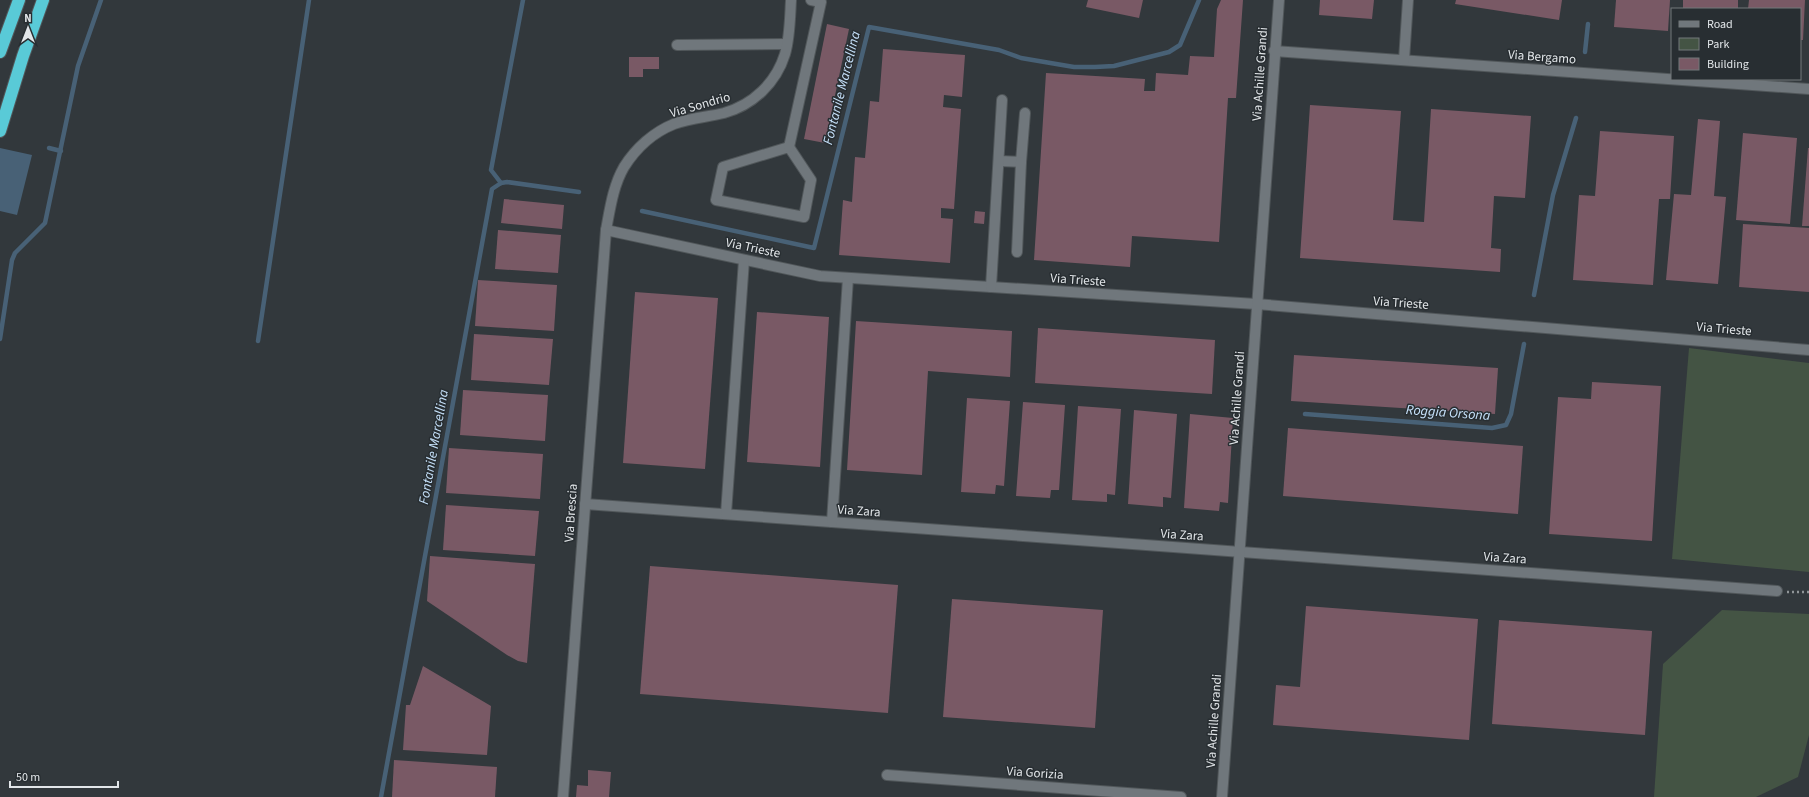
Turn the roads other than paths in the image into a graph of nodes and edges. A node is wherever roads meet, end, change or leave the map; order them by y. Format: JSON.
{"nodes":[{"id":1,"x":19,"y":0,"type":"edge"},
{"id":2,"x":44,"y":0,"type":"edge"},
{"id":3,"x":791,"y":0,"type":"edge"},
{"id":4,"x":812,"y":0,"type":"edge"},
{"id":5,"x":1279,"y":0,"type":"edge"},
{"id":6,"x":1408,"y":0,"type":"edge"},
{"id":7,"x":677,"y":44,"type":"dead end"},
{"id":8,"x":787,"y":44,"type":"junction"},
{"id":9,"x":1274,"y":51,"type":"junction"},
{"id":10,"x":0,"y":52,"type":"edge"},
{"id":11,"x":1404,"y":60,"type":"junction"},
{"id":12,"x":1671,"y":79,"type":"edge"},
{"id":13,"x":1683,"y":80,"type":"edge"},
{"id":14,"x":1809,"y":89,"type":"edge"},
{"id":15,"x":1002,"y":100,"type":"dead end"},
{"id":16,"x":1025,"y":113,"type":"dead end"},
{"id":17,"x":0,"y":131,"type":"edge"},
{"id":18,"x":789,"y":147,"type":"junction"},
{"id":19,"x":999,"y":162,"type":"junction"},
{"id":20,"x":1021,"y":162,"type":"junction"},
{"id":21,"x":606,"y":230,"type":"junction"},
{"id":22,"x":1017,"y":252,"type":"dead end"},
{"id":23,"x":744,"y":260,"type":"junction"},
{"id":24,"x":848,"y":278,"type":"junction"},
{"id":25,"x":991,"y":287,"type":"junction"},
{"id":26,"x":1256,"y":304,"type":"junction"},
{"id":27,"x":1809,"y":350,"type":"edge"},
{"id":28,"x":585,"y":504,"type":"junction"},
{"id":29,"x":726,"y":514,"type":"junction"},
{"id":30,"x":832,"y":522,"type":"junction"},
{"id":31,"x":1239,"y":552,"type":"junction"},
{"id":32,"x":1777,"y":591,"type":"road end"},
{"id":33,"x":886,"y":775,"type":"dead end"},
{"id":34,"x":563,"y":797,"type":"edge"},
{"id":35,"x":1180,"y":797,"type":"edge"},
{"id":36,"x":1222,"y":797,"type":"edge"}],
"edges":[{"from":1,"to":10,"type":"highway"},
{"from":2,"to":17,"type":"highway"},
{"from":3,"to":8,"type":"street","name":"Via Sondrio"},
{"from":4,"to":18,"type":"street"},
{"from":5,"to":9,"type":"street","name":"Via Achille Grandi"},
{"from":6,"to":11,"type":"street"},
{"from":7,"to":8,"type":"street"},
{"from":8,"to":21,"type":"street","name":"Via Sondrio"},
{"from":9,"to":11,"type":"street","name":"Via Bergamo"},
{"from":9,"to":26,"type":"street","name":"Via Achille Grandi"},
{"from":11,"to":12,"type":"street","name":"Via Bergamo"},
{"from":13,"to":14,"type":"street","name":"Via Bergamo"},
{"from":15,"to":19,"type":"street"},
{"from":16,"to":20,"type":"street"},
{"from":18,"to":18,"type":"street"},
{"from":19,"to":20,"type":"street"},
{"from":19,"to":25,"type":"street"},
{"from":20,"to":22,"type":"street"},
{"from":21,"to":23,"type":"street","name":"Via Trieste"},
{"from":21,"to":28,"type":"street","name":"Via Brescia"},
{"from":23,"to":24,"type":"street","name":"Via Trieste"},
{"from":23,"to":29,"type":"street"},
{"from":24,"to":25,"type":"street","name":"Via Trieste"},
{"from":24,"to":30,"type":"street"},
{"from":25,"to":26,"type":"street","name":"Via Trieste"},
{"from":26,"to":27,"type":"street","name":"Via Trieste"},
{"from":26,"to":31,"type":"street","name":"Via Achille Grandi"},
{"from":28,"to":29,"type":"street","name":"Via Zara"},
{"from":28,"to":34,"type":"street","name":"Via Brescia"},
{"from":29,"to":30,"type":"street","name":"Via Zara"},
{"from":30,"to":31,"type":"street","name":"Via Zara"},
{"from":31,"to":32,"type":"street","name":"Via Zara"},
{"from":31,"to":36,"type":"street","name":"Via Achille Grandi"},
{"from":33,"to":35,"type":"street","name":"Via Gorizia"}]}
